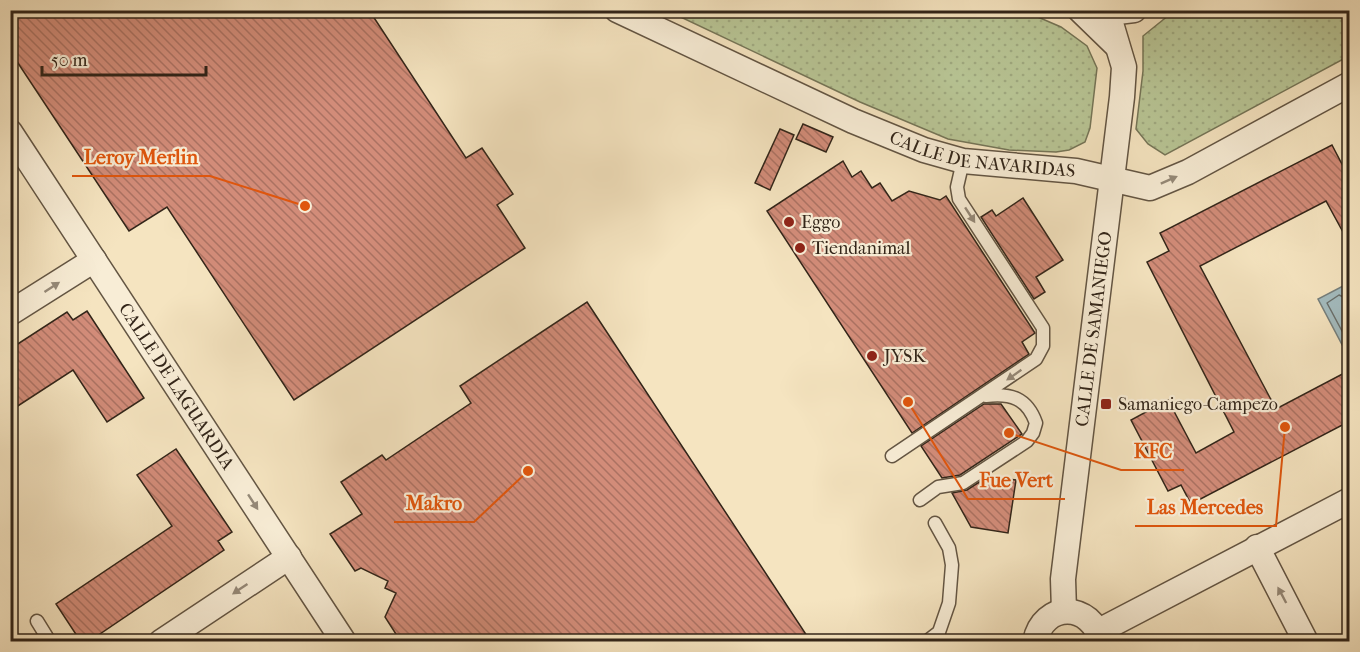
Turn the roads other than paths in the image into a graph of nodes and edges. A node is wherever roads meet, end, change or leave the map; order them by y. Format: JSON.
{"nodes":[{"id":1,"x":617,"y":10,"type":"edge"},
{"id":2,"x":1080,"y":10,"type":"edge"},
{"id":3,"x":1134,"y":10,"type":"edge"},
{"id":4,"x":1108,"y":12,"type":"edge"},
{"id":5,"x":1119,"y":48,"type":"junction"},
{"id":6,"x":1350,"y":84,"type":"edge"},
{"id":7,"x":10,"y":132,"type":"edge"},
{"id":8,"x":963,"y":161,"type":"junction"},
{"id":9,"x":1113,"y":180,"type":"junction"},
{"id":10,"x":94,"y":260,"type":"junction"},
{"id":11,"x":10,"y":314,"type":"edge"},
{"id":12,"x":983,"y":397,"type":"junction"},
{"id":13,"x":892,"y":456,"type":"dead end"},
{"id":14,"x":920,"y":500,"type":"dead end"},
{"id":15,"x":1350,"y":500,"type":"edge"},
{"id":16,"x":935,"y":523,"type":"dead end"},
{"id":17,"x":1257,"y":547,"type":"junction"},
{"id":18,"x":289,"y":556,"type":"junction"},
{"id":19,"x":1064,"y":611,"type":"junction"},
{"id":20,"x":37,"y":621,"type":"dead end"},
{"id":21,"x":1100,"y":636,"type":"edge"},
{"id":22,"x":50,"y":642,"type":"edge"},
{"id":23,"x":161,"y":642,"type":"edge"},
{"id":24,"x":344,"y":642,"type":"edge"},
{"id":25,"x":926,"y":642,"type":"edge"},
{"id":26,"x":1035,"y":642,"type":"edge"},
{"id":27,"x":1306,"y":642,"type":"edge"}],
"edges":[{"from":1,"to":8,"type":"street","name":"CALLE DE NAVARIDAS"},
{"from":2,"to":5,"type":"street"},
{"from":3,"to":4,"type":"street"},
{"from":4,"to":5,"type":"street","name":"CALLE DE SAMANIEGO"},
{"from":5,"to":9,"type":"street","name":"CALLE DE SAMANIEGO"},
{"from":9,"to":6,"type":"street","name":"CALLE DE NAVARIDAS","one_way":true},
{"from":7,"to":10,"type":"street","name":"CALLE DE LAGUARDIA"},
{"from":8,"to":9,"type":"street","name":"CALLE DE NAVARIDAS"},
{"from":8,"to":12,"type":"lane","one_way":true},
{"from":9,"to":19,"type":"street","name":"CALLE DE SAMANIEGO"},
{"from":11,"to":10,"type":"street","one_way":true},
{"from":10,"to":18,"type":"street","name":"CALLE DE LAGUARDIA","one_way":true},
{"from":12,"to":13,"type":"lane"},
{"from":12,"to":14,"type":"lane"},
{"from":15,"to":17,"type":"street"},
{"from":16,"to":25,"type":"lane"},
{"from":17,"to":21,"type":"street"},
{"from":27,"to":17,"type":"street","one_way":true},
{"from":18,"to":23,"type":"street","one_way":true},
{"from":18,"to":24,"type":"street","name":"CALLE DE LAGUARDIA"},
{"from":19,"to":21,"type":"street"},
{"from":19,"to":26,"type":"street"},
{"from":20,"to":22,"type":"lane"}]}
